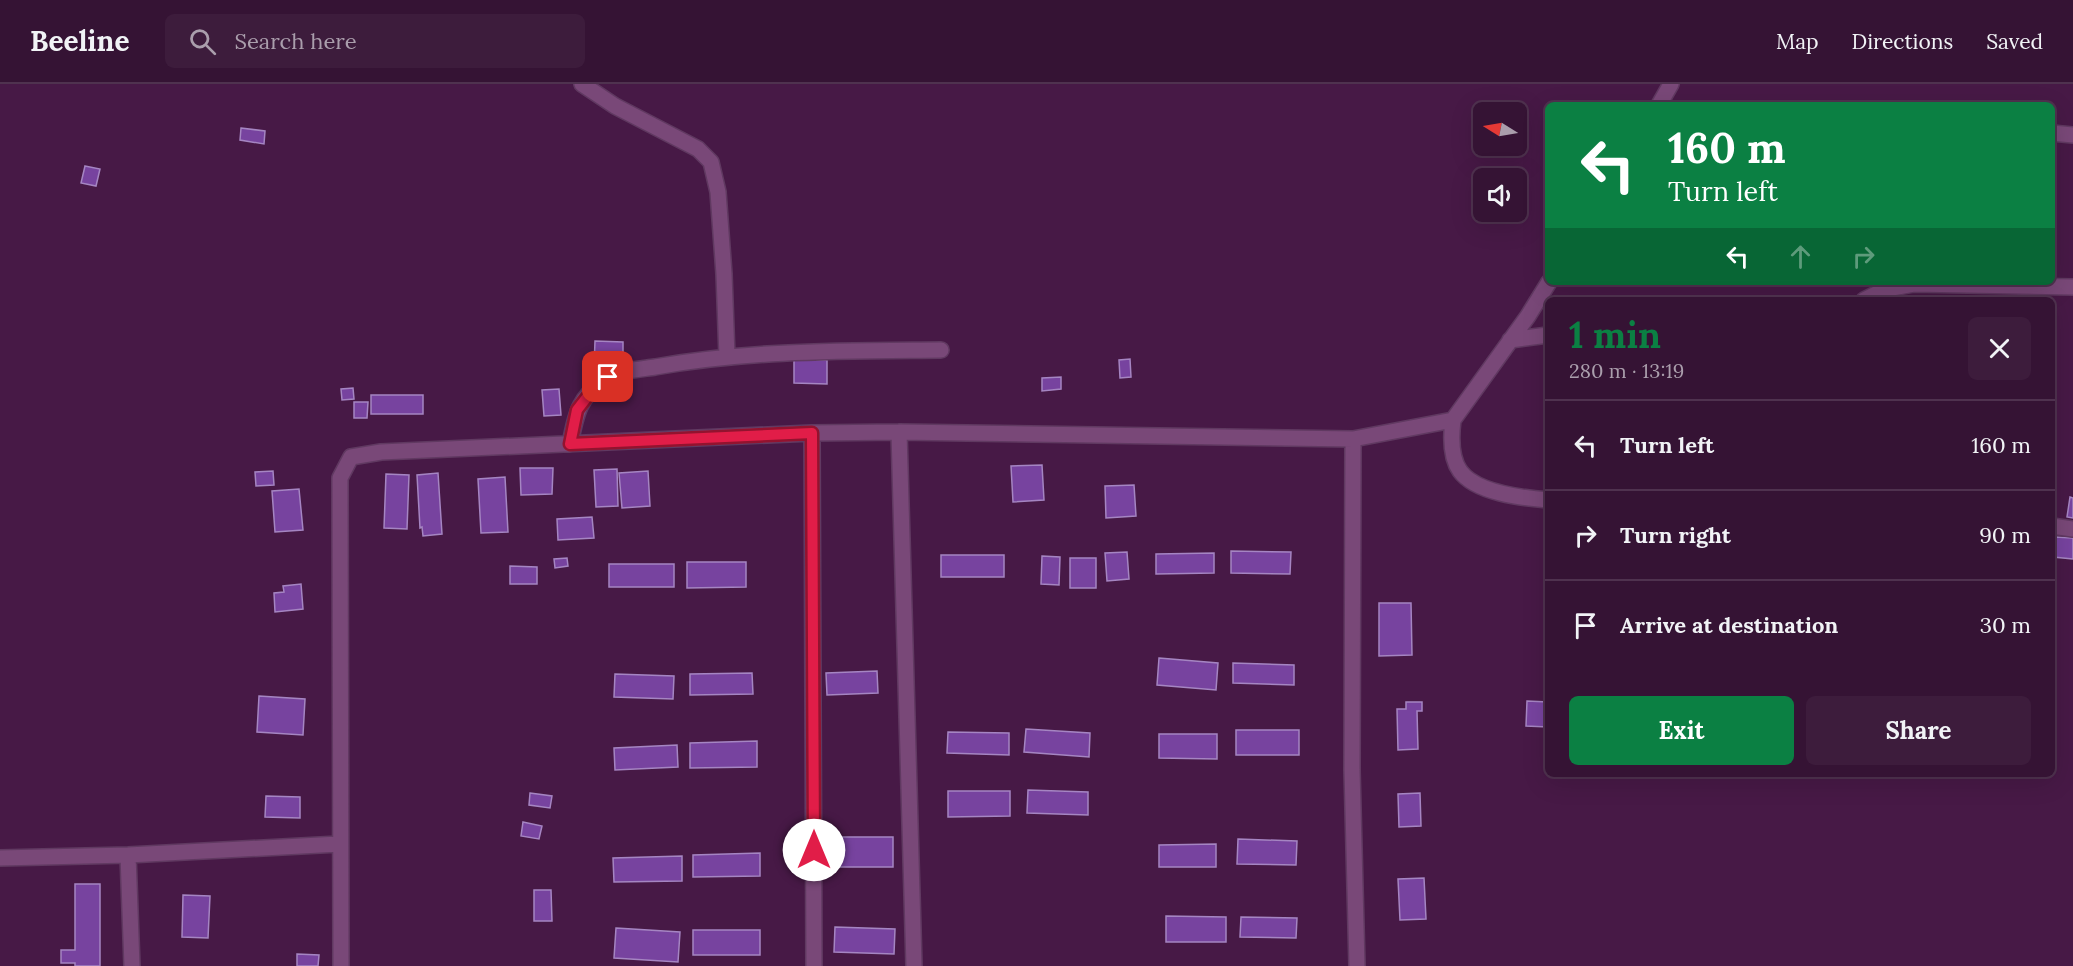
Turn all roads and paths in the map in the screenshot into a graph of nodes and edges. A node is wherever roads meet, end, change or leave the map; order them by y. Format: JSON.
{"nodes":[{"id":1,"x":582,"y":84,"type":"edge"},
{"id":2,"x":1671,"y":84,"type":"edge"},
{"id":3,"x":1661,"y":102,"type":"edge"},
{"id":4,"x":2055,"y":134,"type":"edge"},
{"id":5,"x":2073,"y":135,"type":"edge"},
{"id":6,"x":1547,"y":285,"type":"edge"},
{"id":7,"x":1908,"y":285,"type":"edge"},
{"id":8,"x":1994,"y":285,"type":"edge"},
{"id":9,"x":2073,"y":286,"type":"edge"},
{"id":10,"x":1870,"y":297,"type":"edge"},
{"id":11,"x":1545,"y":335,"type":"edge"},
{"id":12,"x":1510,"y":340,"type":"junction"},
{"id":13,"x":941,"y":350,"type":"dead end"},
{"id":14,"x":727,"y":357,"type":"junction"},
{"id":15,"x":1453,"y":420,"type":"junction"},
{"id":16,"x":899,"y":432,"type":"junction"},
{"id":17,"x":812,"y":433,"type":"junction"},
{"id":18,"x":1353,"y":439,"type":"junction"},
{"id":19,"x":570,"y":444,"type":"junction"},
{"id":20,"x":1545,"y":499,"type":"edge"},
{"id":21,"x":2055,"y":526,"type":"edge"},
{"id":22,"x":2073,"y":529,"type":"edge"},
{"id":23,"x":339,"y":844,"type":"junction"},
{"id":24,"x":129,"y":855,"type":"junction"},
{"id":25,"x":0,"y":858,"type":"edge"},
{"id":26,"x":132,"y":966,"type":"edge"},
{"id":27,"x":341,"y":966,"type":"edge"},
{"id":28,"x":814,"y":966,"type":"edge"},
{"id":29,"x":914,"y":966,"type":"edge"},
{"id":30,"x":1357,"y":966,"type":"edge"}],
"edges":[{"from":1,"to":14,"type":"street"},
{"from":2,"to":3,"type":"street"},
{"from":4,"to":5,"type":"street"},
{"from":6,"to":12,"type":"street"},
{"from":7,"to":10,"type":"street"},
{"from":8,"to":9,"type":"street"},
{"from":11,"to":12,"type":"street"},
{"from":12,"to":15,"type":"street"},
{"from":13,"to":14,"type":"street"},
{"from":14,"to":19,"type":"street"},
{"from":15,"to":18,"type":"street"},
{"from":15,"to":20,"type":"street"},
{"from":16,"to":17,"type":"street"},
{"from":16,"to":18,"type":"street"},
{"from":16,"to":29,"type":"street"},
{"from":17,"to":19,"type":"street"},
{"from":17,"to":28,"type":"street"},
{"from":18,"to":30,"type":"street"},
{"from":19,"to":23,"type":"street"},
{"from":21,"to":22,"type":"street"},
{"from":23,"to":24,"type":"street"},
{"from":23,"to":27,"type":"street"},
{"from":24,"to":25,"type":"street"},
{"from":24,"to":26,"type":"street"}]}
